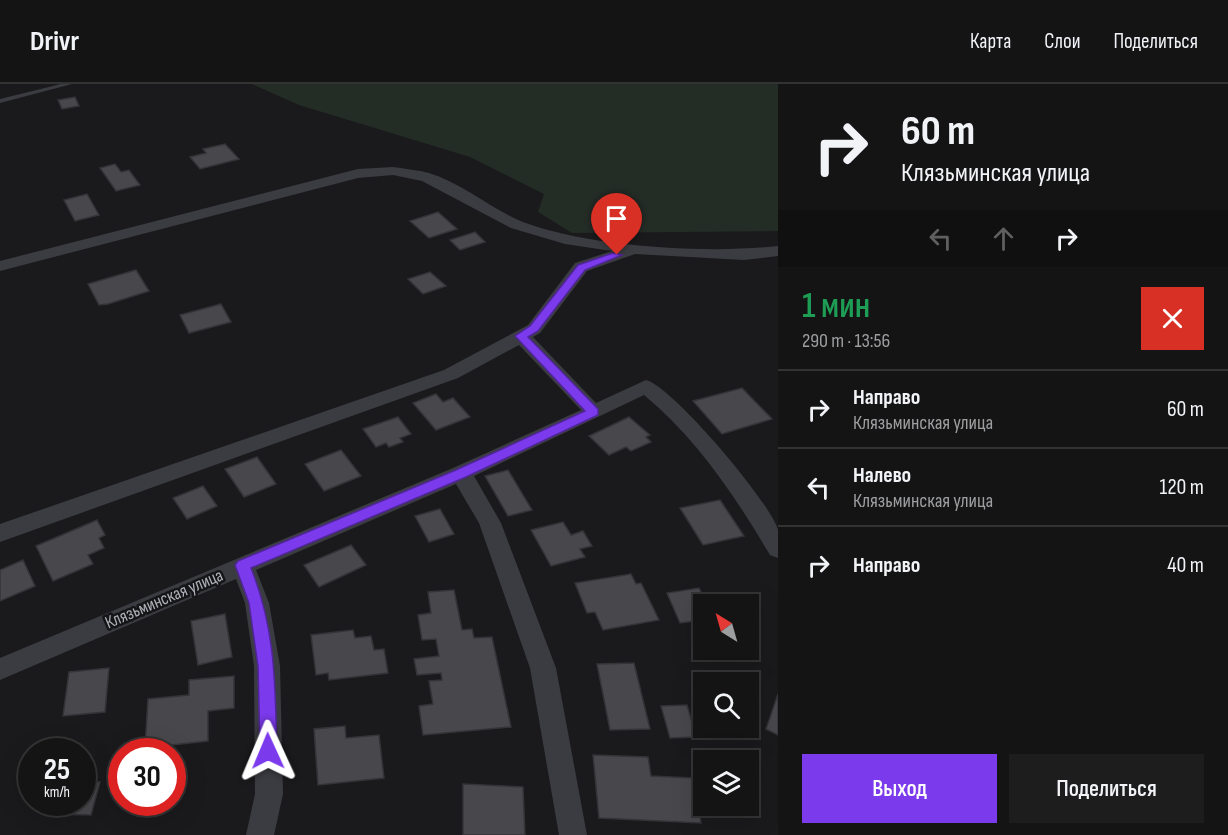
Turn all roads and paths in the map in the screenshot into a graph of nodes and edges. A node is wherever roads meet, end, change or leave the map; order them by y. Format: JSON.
{"nodes":[{"id":1,"x":69,"y":84,"type":"edge"},
{"id":2,"x":0,"y":101,"type":"edge"},
{"id":3,"x":634,"y":249,"type":"junction"},
{"id":4,"x":778,"y":251,"type":"edge"},
{"id":5,"x":0,"y":266,"type":"edge"},
{"id":6,"x":521,"y":336,"type":"junction"},
{"id":7,"x":594,"y":412,"type":"junction"},
{"id":8,"x":461,"y":473,"type":"junction"},
{"id":9,"x":0,"y":533,"type":"edge"},
{"id":10,"x":778,"y":549,"type":"edge"},
{"id":11,"x":243,"y":565,"type":"junction"},
{"id":12,"x":0,"y":669,"type":"edge"},
{"id":13,"x":260,"y":835,"type":"edge"},
{"id":14,"x":573,"y":835,"type":"edge"}],
"edges":[{"from":1,"to":2,"type":"lane"},
{"from":3,"to":4,"type":"street"},
{"from":3,"to":5,"type":"street"},
{"from":3,"to":6,"type":"street"},
{"from":6,"to":7,"type":"street"},
{"from":6,"to":9,"type":"street"},
{"from":7,"to":8,"type":"street","name":"Клязьминская улица"},
{"from":7,"to":10,"type":"street","name":"Клязьминская улица"},
{"from":8,"to":11,"type":"street","name":"Клязьминская улица"},
{"from":8,"to":14,"type":"street"},
{"from":11,"to":12,"type":"street","name":"Клязьминская улица"},
{"from":11,"to":13,"type":"street"}]}
